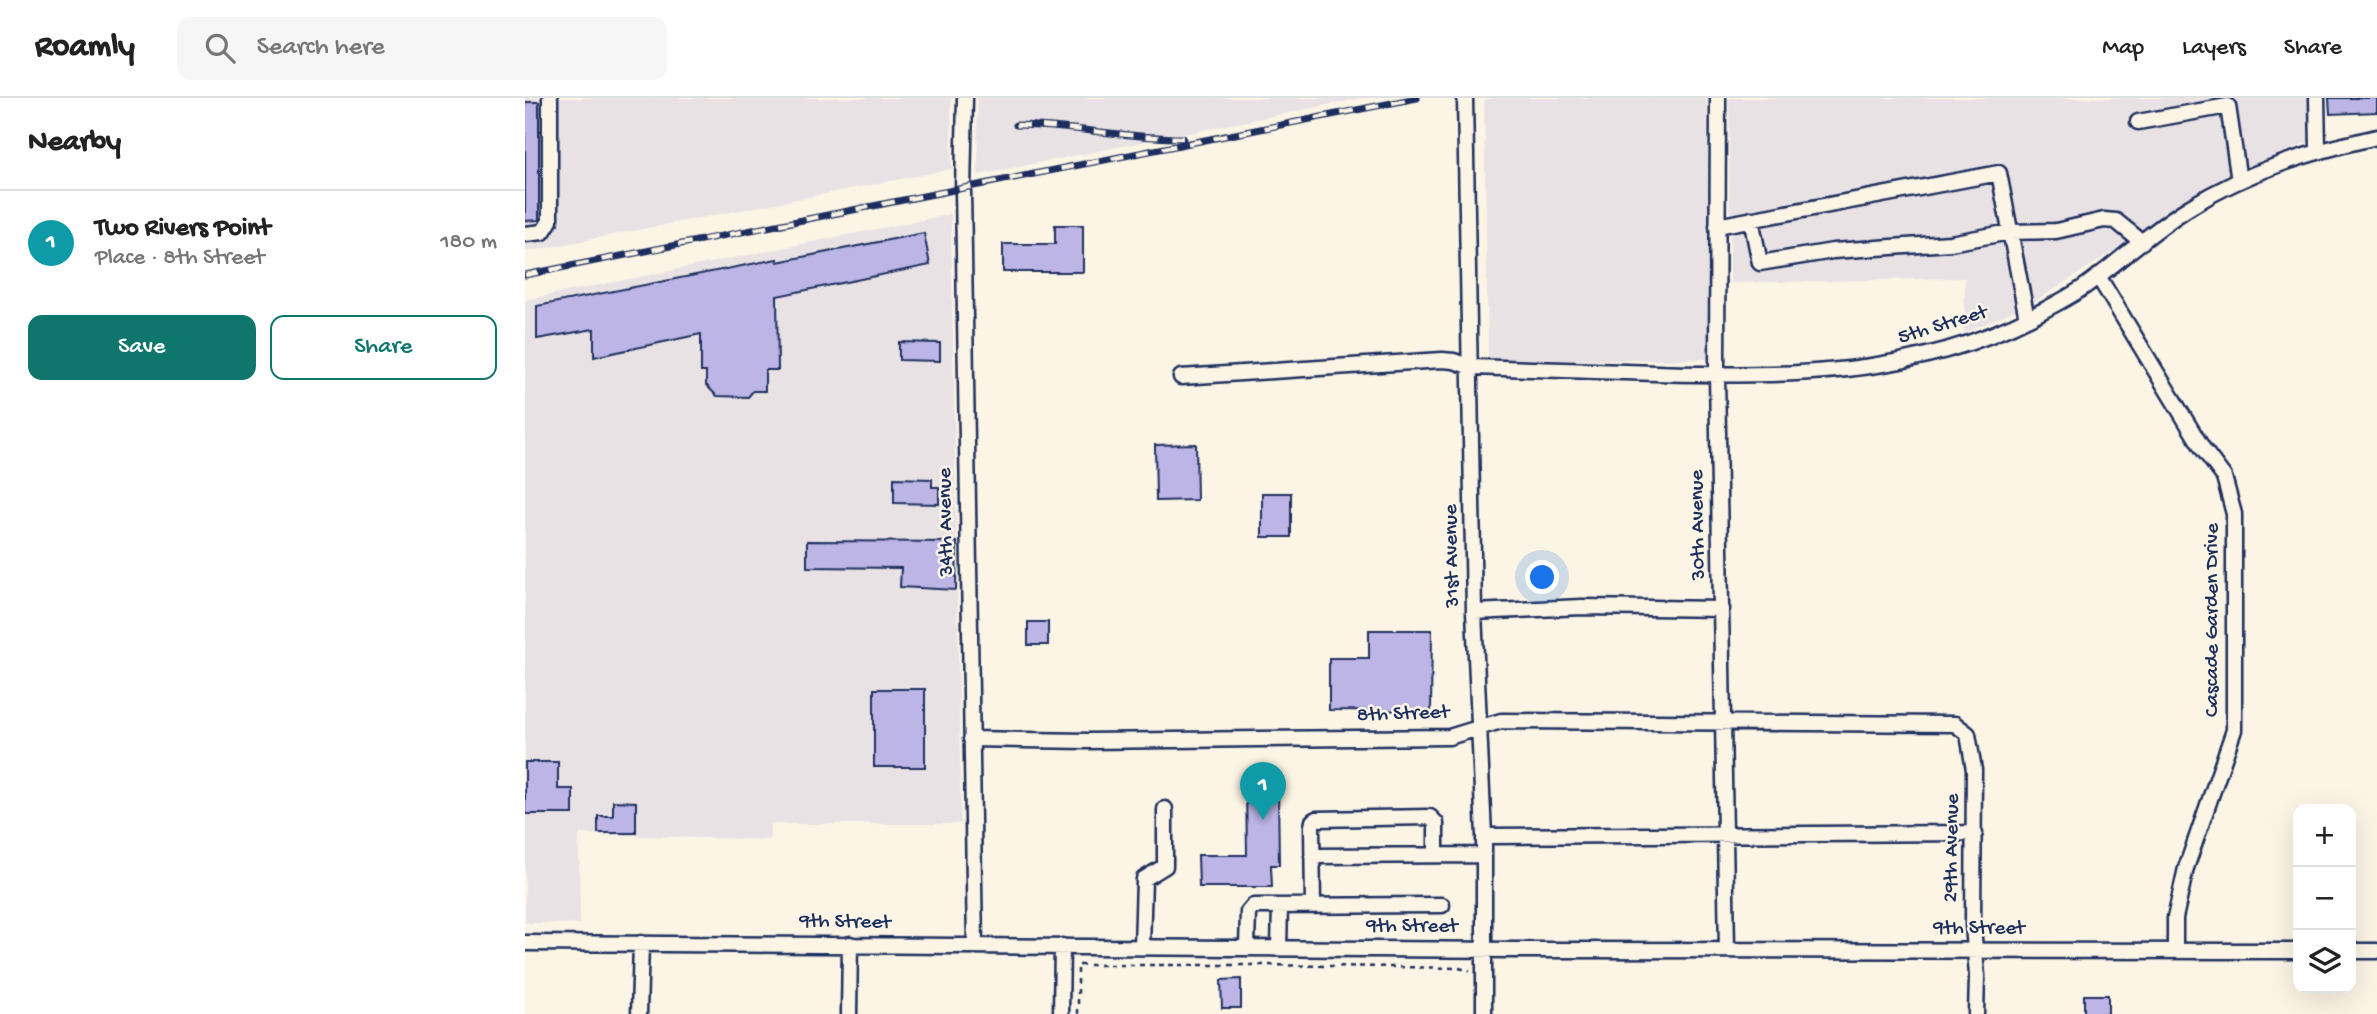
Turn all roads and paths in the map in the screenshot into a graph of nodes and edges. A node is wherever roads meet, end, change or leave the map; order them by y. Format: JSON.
{"nodes":[{"id":1,"x":550,"y":98,"type":"edge"},
{"id":2,"x":965,"y":98,"type":"edge"},
{"id":3,"x":1465,"y":98,"type":"edge"},
{"id":4,"x":1718,"y":98,"type":"edge"},
{"id":5,"x":2316,"y":98,"type":"edge"},
{"id":6,"x":2138,"y":122,"type":"dead end"},
{"id":7,"x":2377,"y":137,"type":"edge"},
{"id":8,"x":2318,"y":150,"type":"junction"},
{"id":9,"x":2239,"y":181,"type":"junction"},
{"id":10,"x":1751,"y":219,"type":"junction"},
{"id":11,"x":1717,"y":226,"type":"junction"},
{"id":12,"x":2010,"y":232,"type":"junction"},
{"id":13,"x":525,"y":234,"type":"edge"},
{"id":14,"x":2142,"y":242,"type":"junction"},
{"id":15,"x":2098,"y":276,"type":"junction"},
{"id":16,"x":2027,"y":319,"type":"junction"},
{"id":17,"x":1471,"y":367,"type":"junction"},
{"id":18,"x":1717,"y":375,"type":"junction"},
{"id":19,"x":1181,"y":377,"type":"dead end"},
{"id":20,"x":1722,"y":609,"type":"junction"},
{"id":21,"x":1474,"y":612,"type":"junction"},
{"id":22,"x":1723,"y":723,"type":"junction"},
{"id":23,"x":1961,"y":727,"type":"joint"},
{"id":24,"x":1479,"y":728,"type":"junction"},
{"id":25,"x":971,"y":739,"type":"junction"},
{"id":26,"x":1165,"y":809,"type":"dead end"},
{"id":27,"x":1975,"y":833,"type":"junction"},
{"id":28,"x":1484,"y":835,"type":"junction"},
{"id":29,"x":1725,"y":836,"type":"junction"},
{"id":30,"x":1436,"y":855,"type":"junction"},
{"id":31,"x":1483,"y":855,"type":"junction"},
{"id":32,"x":1312,"y":856,"type":"junction"},
{"id":33,"x":1441,"y":905,"type":"dead end"},
{"id":34,"x":1280,"y":906,"type":"junction"},
{"id":35,"x":1313,"y":906,"type":"junction"},
{"id":36,"x":525,"y":943,"type":"edge"},
{"id":37,"x":641,"y":943,"type":"junction"},
{"id":38,"x":850,"y":944,"type":"junction"},
{"id":39,"x":975,"y":946,"type":"junction"},
{"id":40,"x":1062,"y":946,"type":"junction"},
{"id":41,"x":1142,"y":947,"type":"junction"},
{"id":42,"x":1247,"y":947,"type":"junction"},
{"id":43,"x":1279,"y":948,"type":"junction"},
{"id":44,"x":1485,"y":949,"type":"junction"},
{"id":45,"x":1727,"y":950,"type":"junction"},
{"id":46,"x":1974,"y":951,"type":"junction"},
{"id":47,"x":2175,"y":951,"type":"junction"},
{"id":48,"x":2293,"y":951,"type":"edge"},
{"id":49,"x":2356,"y":951,"type":"edge"},
{"id":50,"x":2377,"y":951,"type":"edge"},
{"id":51,"x":1473,"y":980,"type":"dead end"},
{"id":52,"x":639,"y":1014,"type":"edge"},
{"id":53,"x":849,"y":1014,"type":"edge"},
{"id":54,"x":1061,"y":1014,"type":"edge"},
{"id":55,"x":1078,"y":1014,"type":"edge"},
{"id":56,"x":1484,"y":1014,"type":"edge"},
{"id":57,"x":1976,"y":1014,"type":"edge"}],
"edges":[{"from":1,"to":13,"type":"street"},
{"from":2,"to":25,"type":"street","name":"34th Avenue"},
{"from":3,"to":17,"type":"street","name":"31st Avenue"},
{"from":4,"to":11,"type":"street","name":"30th Avenue"},
{"from":5,"to":8,"type":"street"},
{"from":6,"to":9,"type":"street"},
{"from":7,"to":8,"type":"street","name":"5th Street"},
{"from":8,"to":9,"type":"street","name":"5th Street"},
{"from":9,"to":14,"type":"street","name":"5th Street"},
{"from":10,"to":11,"type":"street"},
{"from":10,"to":12,"type":"street"},
{"from":10,"to":12,"type":"street"},
{"from":11,"to":18,"type":"street","name":"30th Avenue"},
{"from":12,"to":14,"type":"street"},
{"from":12,"to":16,"type":"street"},
{"from":14,"to":15,"type":"street","name":"5th Street"},
{"from":15,"to":16,"type":"street","name":"5th Street"},
{"from":15,"to":47,"type":"street","name":"Cascade Garden Drive"},
{"from":16,"to":18,"type":"street","name":"5th Street"},
{"from":17,"to":18,"type":"street","name":"5th Street"},
{"from":17,"to":19,"type":"street","name":"5th Street"},
{"from":17,"to":21,"type":"street","name":"31st Avenue"},
{"from":18,"to":20,"type":"street","name":"30th Avenue"},
{"from":20,"to":21,"type":"street"},
{"from":20,"to":22,"type":"street","name":"30th Avenue"},
{"from":21,"to":24,"type":"street","name":"31st Avenue"},
{"from":22,"to":23,"type":"street","name":"8th Street"},
{"from":22,"to":24,"type":"street","name":"8th Street"},
{"from":22,"to":29,"type":"street","name":"30th Avenue"},
{"from":23,"to":27,"type":"street","name":"29th Avenue"},
{"from":24,"to":25,"type":"street","name":"8th Street"},
{"from":24,"to":28,"type":"street","name":"31st Avenue"},
{"from":25,"to":39,"type":"street","name":"34th Avenue"},
{"from":26,"to":41,"type":"street"},
{"from":27,"to":29,"type":"street"},
{"from":27,"to":46,"type":"street","name":"29th Avenue"},
{"from":28,"to":29,"type":"street"},
{"from":28,"to":31,"type":"street","name":"31st Avenue"},
{"from":29,"to":45,"type":"street","name":"30th Avenue"},
{"from":30,"to":31,"type":"street"},
{"from":30,"to":32,"type":"street"},
{"from":30,"to":32,"type":"street"},
{"from":31,"to":44,"type":"street","name":"31st Avenue"},
{"from":32,"to":35,"type":"street"},
{"from":33,"to":35,"type":"street"},
{"from":34,"to":35,"type":"street"},
{"from":34,"to":42,"type":"street"},
{"from":34,"to":43,"type":"street"},
{"from":36,"to":37,"type":"street","name":"9th Street"},
{"from":37,"to":38,"type":"street","name":"9th Street"},
{"from":37,"to":52,"type":"street"},
{"from":38,"to":39,"type":"street","name":"9th Street"},
{"from":38,"to":53,"type":"street"},
{"from":39,"to":40,"type":"street","name":"9th Street"},
{"from":40,"to":41,"type":"street","name":"9th Street"},
{"from":40,"to":54,"type":"street"},
{"from":41,"to":42,"type":"street","name":"9th Street"},
{"from":42,"to":43,"type":"street","name":"9th Street"},
{"from":43,"to":44,"type":"street","name":"9th Street"},
{"from":44,"to":45,"type":"street","name":"9th Street"},
{"from":44,"to":56,"type":"street","name":"31st Avenue"},
{"from":45,"to":46,"type":"street","name":"9th Street"},
{"from":46,"to":47,"type":"street","name":"9th Street"},
{"from":46,"to":57,"type":"street","name":"29th Avenue"},
{"from":47,"to":48,"type":"street","name":"9th Street"},
{"from":49,"to":50,"type":"street"},
{"from":51,"to":55,"type":"path"}]}
